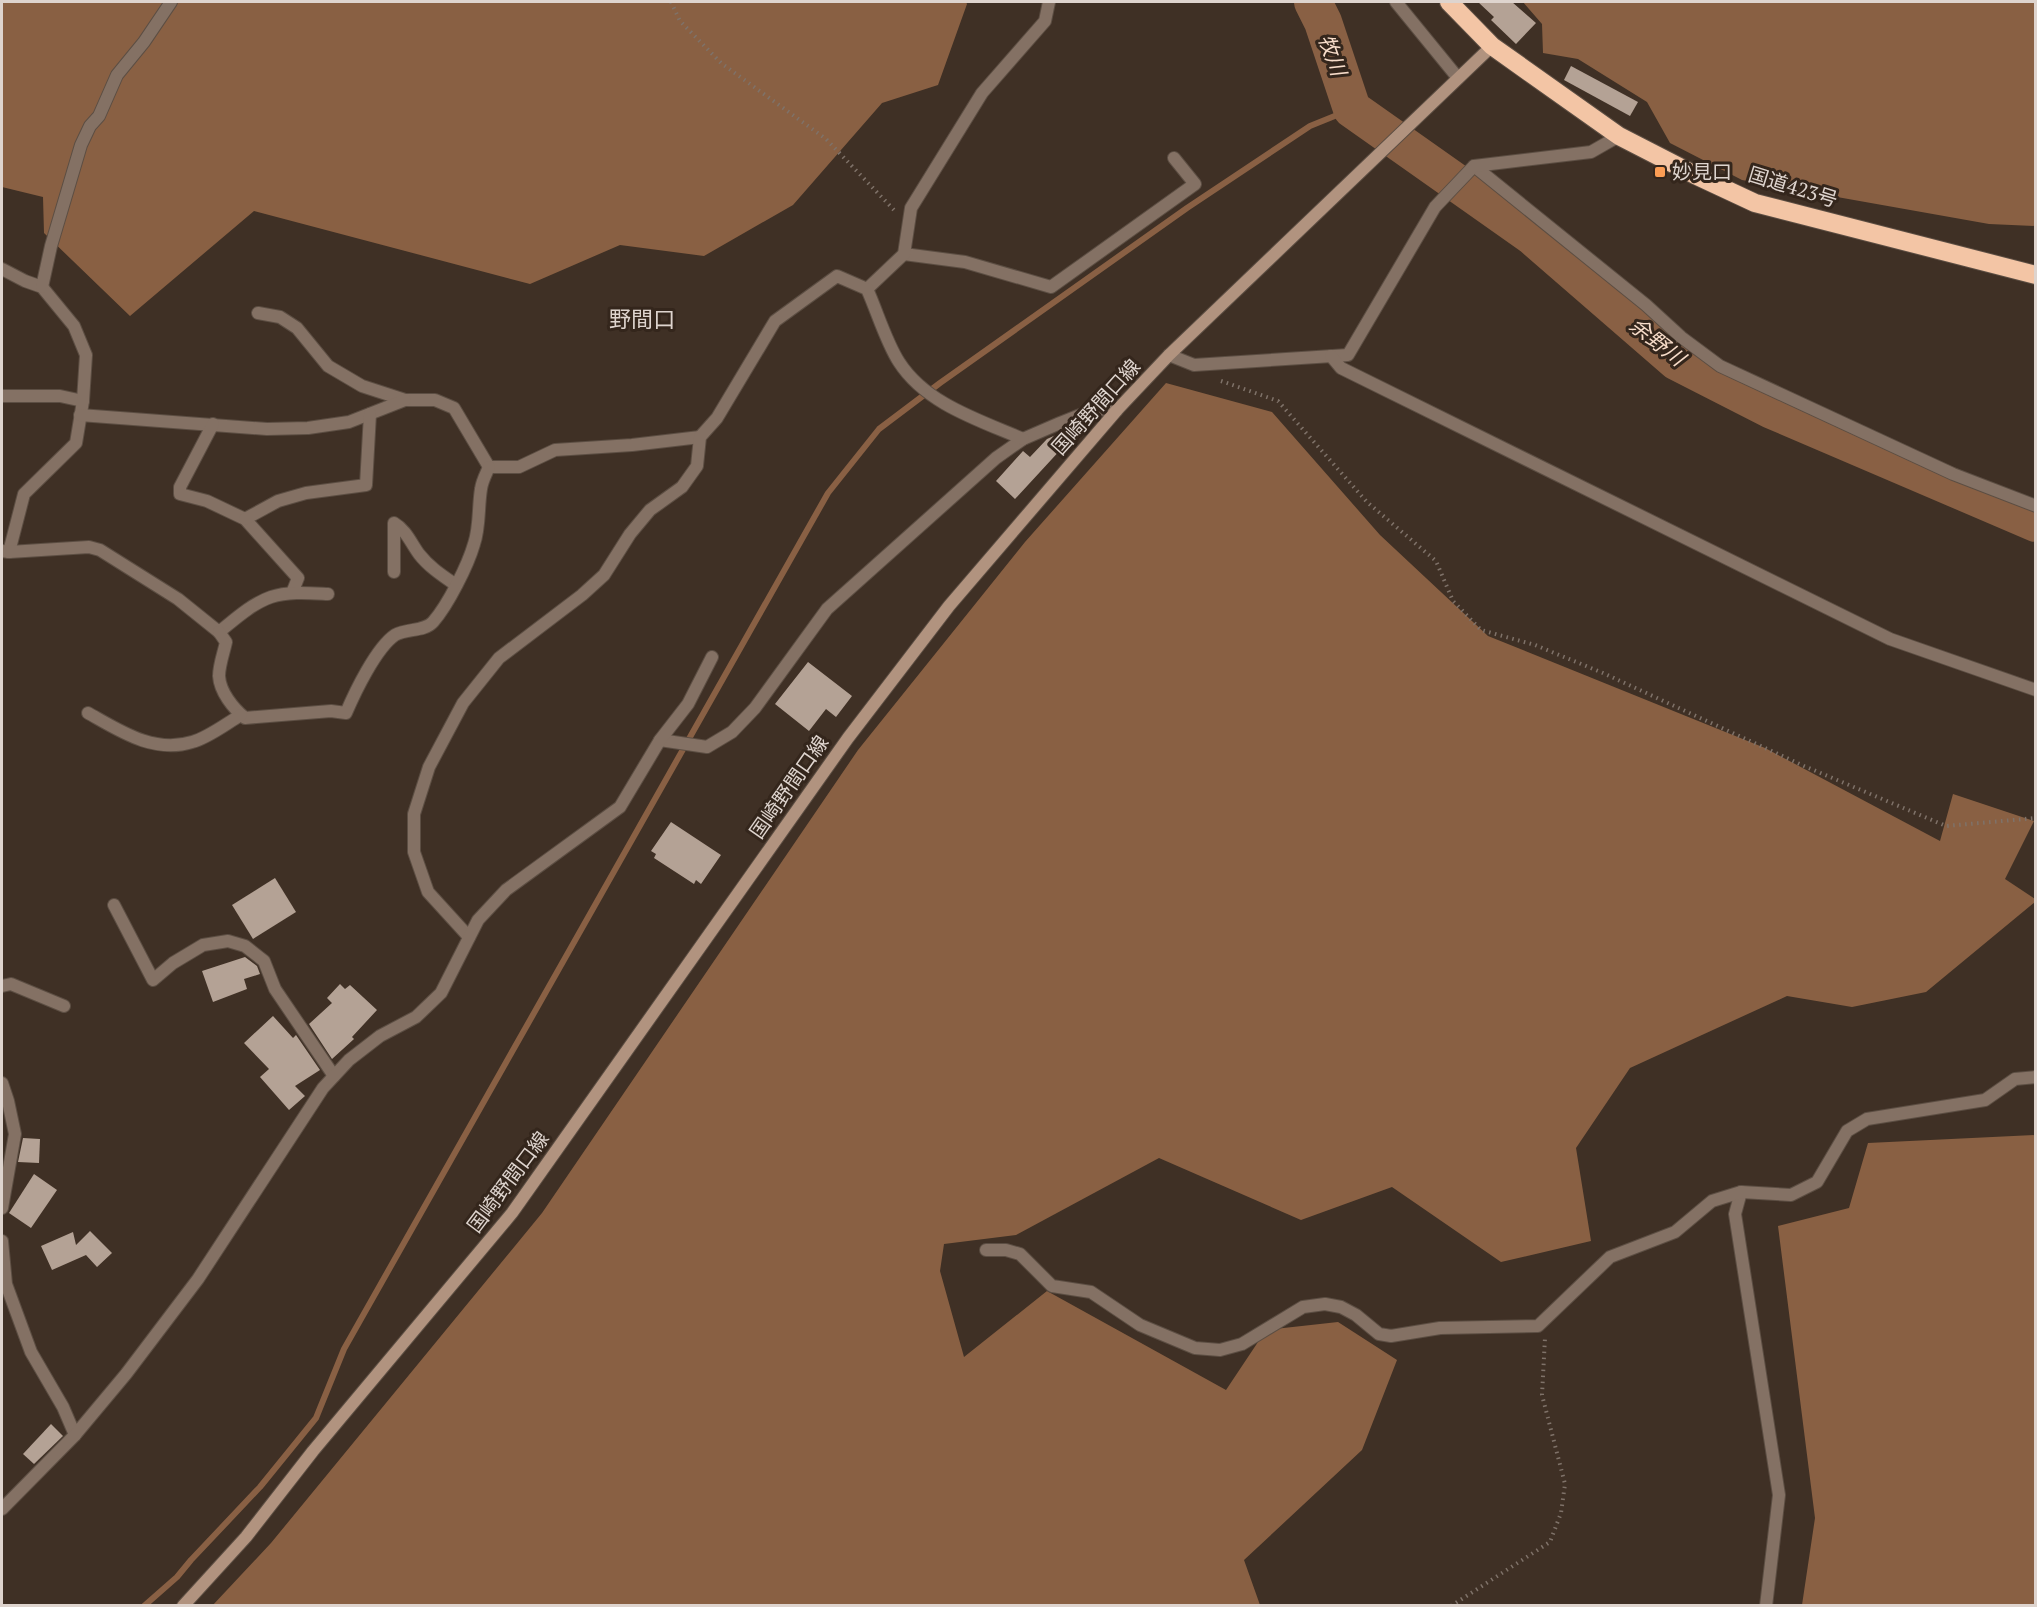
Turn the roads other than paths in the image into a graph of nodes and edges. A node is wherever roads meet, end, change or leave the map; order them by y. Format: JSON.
{"nodes":[{"id":1,"x":171,"y":2,"type":"edge"},
{"id":2,"x":1049,"y":2,"type":"edge"},
{"id":3,"x":1396,"y":2,"type":"edge"},
{"id":4,"x":1449,"y":2,"type":"edge"},
{"id":5,"x":1492,"y":46,"type":"junction"},
{"id":6,"x":1458,"y":78,"type":"junction"},
{"id":7,"x":1618,"y":136,"type":"junction"},
{"id":8,"x":1174,"y":158,"type":"dead end"},
{"id":9,"x":1473,"y":165,"type":"junction"},
{"id":10,"x":904,"y":254,"type":"junction"},
{"id":11,"x":2,"y":269,"type":"edge"},
{"id":12,"x":2036,"y":274,"type":"edge"},
{"id":13,"x":42,"y":286,"type":"junction"},
{"id":14,"x":867,"y":289,"type":"junction"},
{"id":15,"x":258,"y":313,"type":"dead end"},
{"id":16,"x":1169,"y":355,"type":"junction"},
{"id":17,"x":1331,"y":357,"type":"junction"},
{"id":18,"x":2,"y":396,"type":"edge"},
{"id":19,"x":83,"y":400,"type":"junction"},
{"id":20,"x":405,"y":400,"type":"junction"},
{"id":21,"x":1118,"y":410,"type":"junction"},
{"id":22,"x":370,"y":414,"type":"junction"},
{"id":23,"x":80,"y":415,"type":"junction"},
{"id":24,"x":213,"y":424,"type":"junction"},
{"id":25,"x":700,"y":437,"type":"junction"},
{"id":26,"x":1023,"y":439,"type":"junction"},
{"id":27,"x":489,"y":467,"type":"junction"},
{"id":28,"x":2036,"y":506,"type":"edge"},
{"id":29,"x":245,"y":519,"type":"junction"},
{"id":30,"x":5,"y":551,"type":"edge"},
{"id":31,"x":394,"y":572,"type":"dead end"},
{"id":32,"x":456,"y":585,"type":"junction"},
{"id":33,"x":292,"y":593,"type":"junction"},
{"id":34,"x":328,"y":594,"type":"dead end"},
{"id":35,"x":219,"y":632,"type":"junction"},
{"id":36,"x":712,"y":657,"type":"dead end"},
{"id":37,"x":2036,"y":690,"type":"edge"},
{"id":38,"x":87,"y":713,"type":"dead end"},
{"id":39,"x":241,"y":715,"type":"junction"},
{"id":40,"x":660,"y":740,"type":"junction"},
{"id":41,"x":114,"y":905,"type":"dead end"},
{"id":42,"x":469,"y":937,"type":"junction"},
{"id":43,"x":2,"y":986,"type":"edge"},
{"id":44,"x":64,"y":1006,"type":"dead end"},
{"id":45,"x":334,"y":1076,"type":"junction"},
{"id":46,"x":2036,"y":1077,"type":"edge"},
{"id":47,"x":2,"y":1083,"type":"edge"},
{"id":48,"x":5,"y":1104,"type":"edge"},
{"id":49,"x":1741,"y":1192,"type":"junction"},
{"id":50,"x":2,"y":1208,"type":"edge"},
{"id":51,"x":2,"y":1241,"type":"edge"},
{"id":52,"x":986,"y":1250,"type":"dead end"},
{"id":53,"x":75,"y":1435,"type":"junction"},
{"id":54,"x":2,"y":1509,"type":"edge"},
{"id":55,"x":183,"y":1605,"type":"edge"},
{"id":56,"x":1766,"y":1605,"type":"edge"}],
"edges":[{"from":1,"to":13,"type":"street"},
{"from":2,"to":10,"type":"street"},
{"from":3,"to":6,"type":"street"},
{"from":4,"to":5,"type":"highway","name":"国道423号"},
{"from":5,"to":6,"type":"main road","name":"国崎野間口線"},
{"from":5,"to":7,"type":"highway","name":"国道423号"},
{"from":6,"to":16,"type":"main road","name":"国崎野間口線"},
{"from":7,"to":9,"type":"street"},
{"from":7,"to":12,"type":"highway","name":"国道423号"},
{"from":8,"to":10,"type":"street"},
{"from":9,"to":17,"type":"street"},
{"from":9,"to":28,"type":"street"},
{"from":10,"to":14,"type":"street"},
{"from":11,"to":13,"type":"street"},
{"from":13,"to":19,"type":"street"},
{"from":14,"to":25,"type":"street"},
{"from":14,"to":26,"type":"street"},
{"from":15,"to":20,"type":"street"},
{"from":16,"to":17,"type":"street"},
{"from":16,"to":21,"type":"main road","name":"国崎野間口線"},
{"from":17,"to":37,"type":"street"},
{"from":18,"to":19,"type":"street"},
{"from":19,"to":23,"type":"street"},
{"from":20,"to":22,"type":"street"},
{"from":20,"to":27,"type":"street"},
{"from":21,"to":26,"type":"street"},
{"from":21,"to":55,"type":"main road","name":"国崎野間口線"},
{"from":22,"to":24,"type":"street"},
{"from":22,"to":29,"type":"street"},
{"from":23,"to":24,"type":"street"},
{"from":23,"to":30,"type":"street"},
{"from":24,"to":29,"type":"street"},
{"from":25,"to":27,"type":"street"},
{"from":25,"to":42,"type":"street"},
{"from":26,"to":40,"type":"street"},
{"from":27,"to":32,"type":"street"},
{"from":29,"to":33,"type":"street"},
{"from":30,"to":35,"type":"street"},
{"from":31,"to":32,"type":"street"},
{"from":32,"to":39,"type":"street"},
{"from":33,"to":34,"type":"street"},
{"from":33,"to":35,"type":"street"},
{"from":35,"to":39,"type":"street"},
{"from":36,"to":40,"type":"street"},
{"from":38,"to":39,"type":"street"},
{"from":40,"to":42,"type":"street"},
{"from":41,"to":45,"type":"street"},
{"from":42,"to":45,"type":"street"},
{"from":43,"to":44,"type":"street"},
{"from":45,"to":53,"type":"street"},
{"from":46,"to":49,"type":"street"},
{"from":47,"to":48,"type":"street"},
{"from":48,"to":50,"type":"street"},
{"from":49,"to":52,"type":"street"},
{"from":49,"to":56,"type":"street"},
{"from":51,"to":53,"type":"street"},
{"from":53,"to":54,"type":"street"}]}
